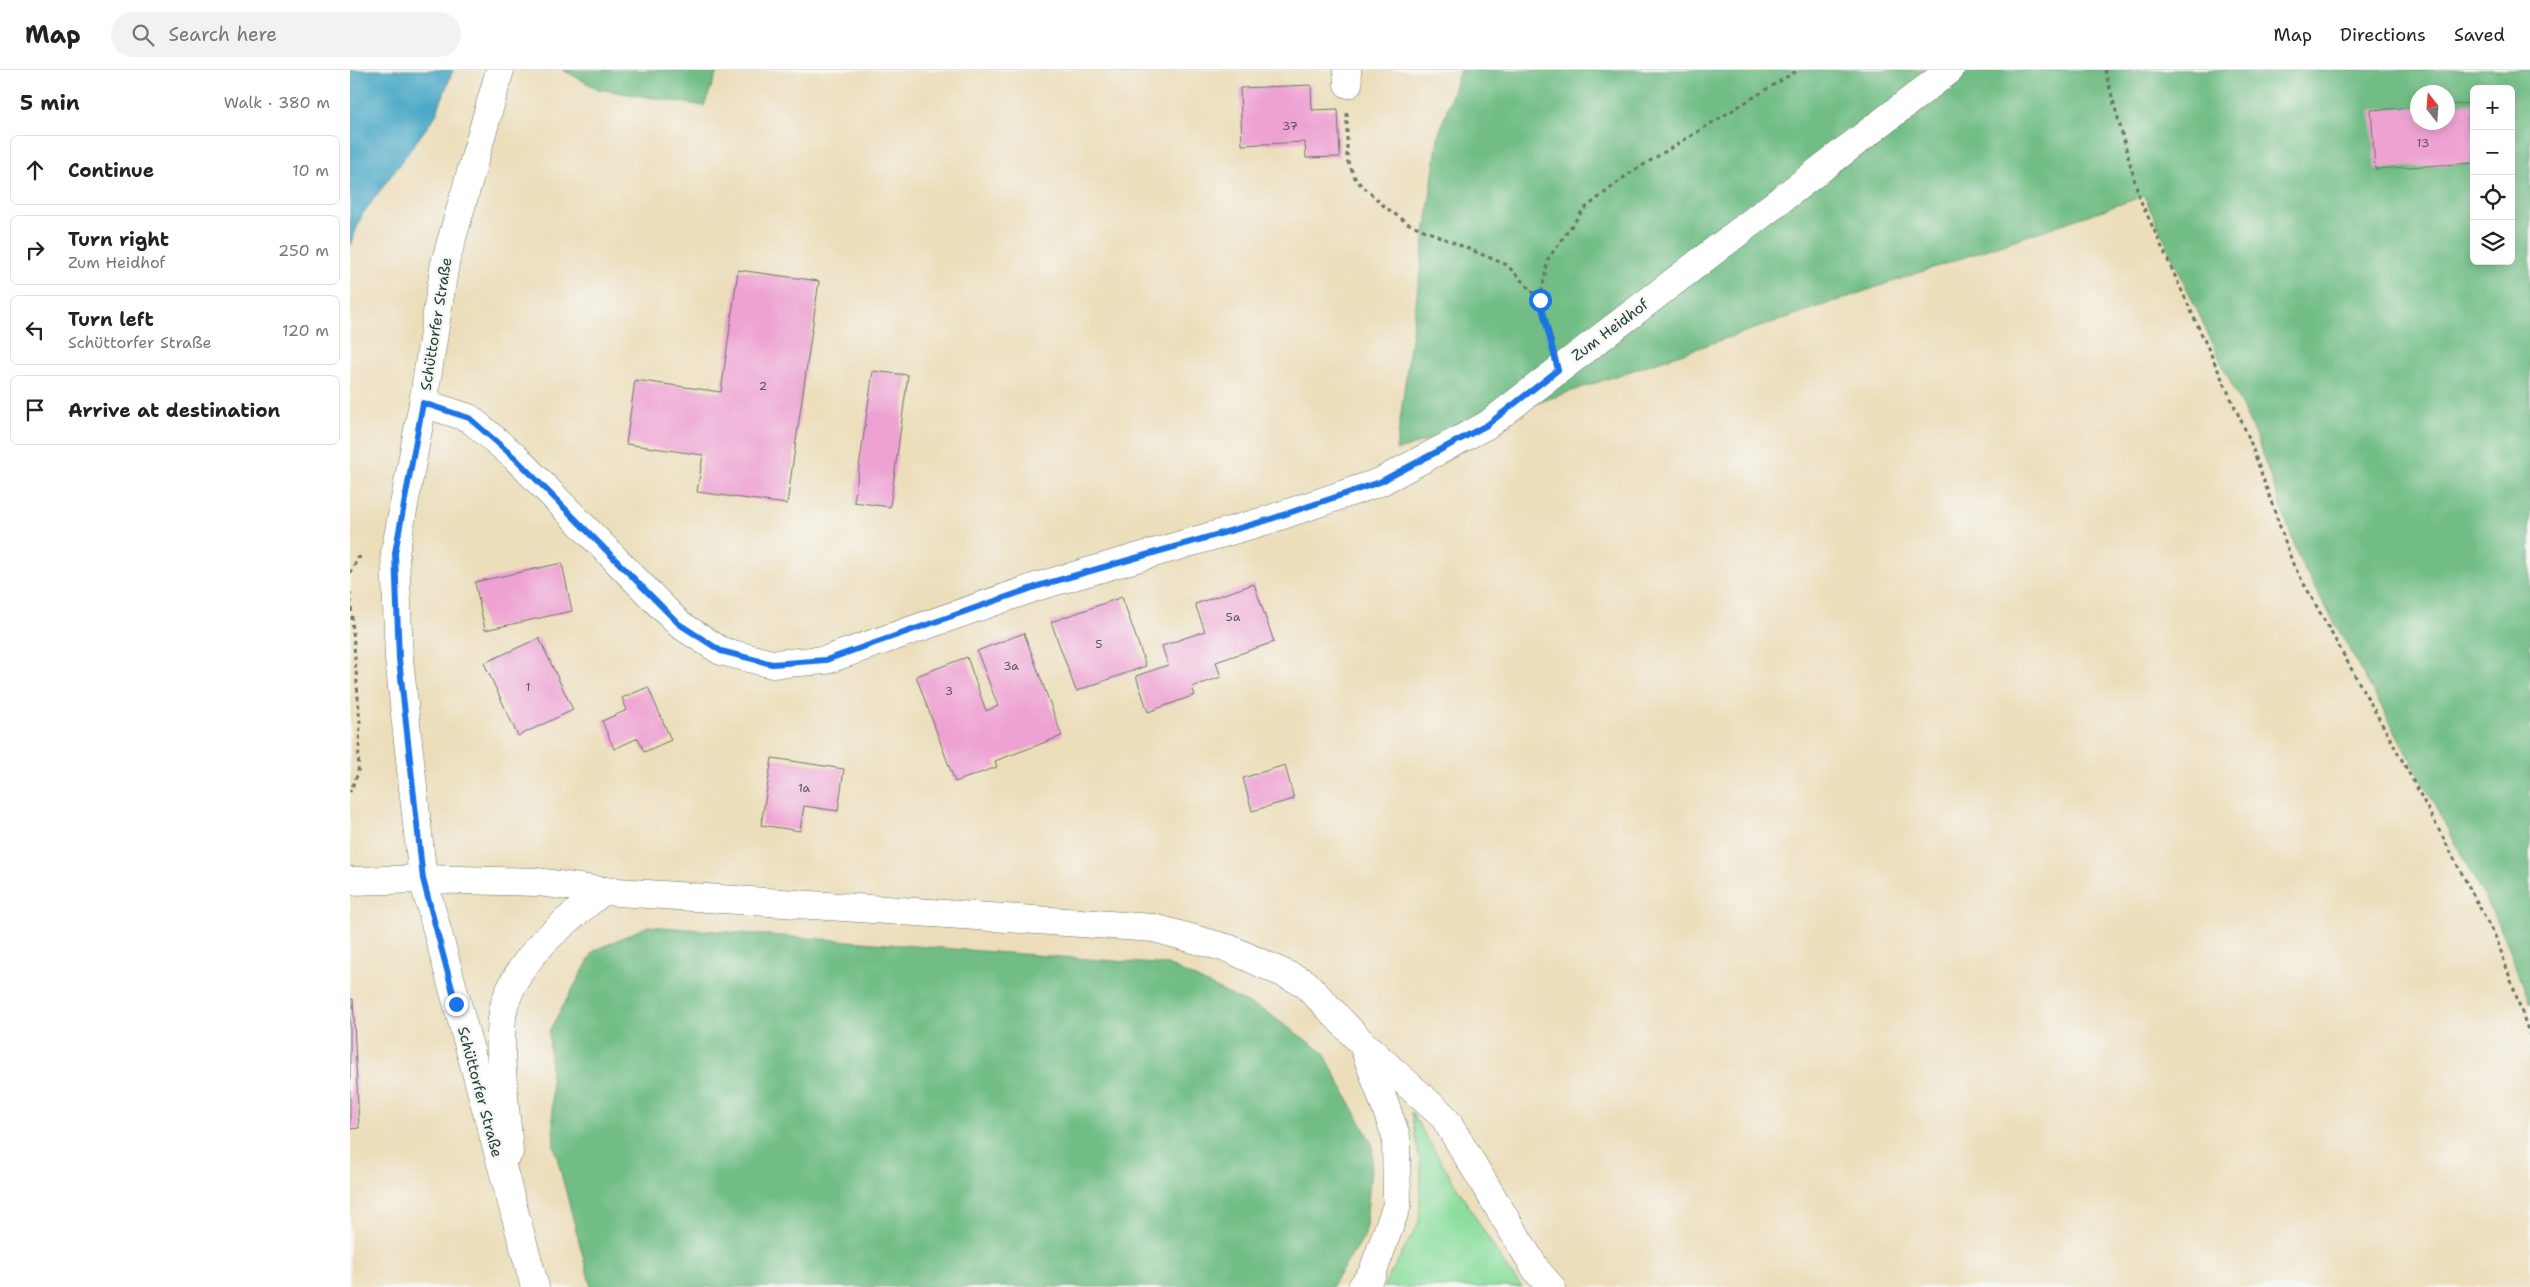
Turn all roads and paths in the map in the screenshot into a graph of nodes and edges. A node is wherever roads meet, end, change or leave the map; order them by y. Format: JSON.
{"nodes":[{"id":1,"x":500,"y":70,"type":"edge"},
{"id":2,"x":1798,"y":70,"type":"edge"},
{"id":3,"x":1950,"y":70,"type":"edge"},
{"id":4,"x":2105,"y":70,"type":"edge"},
{"id":5,"x":1347,"y":77,"type":"edge"},
{"id":6,"x":1540,"y":300,"type":"junction"},
{"id":7,"x":1558,"y":370,"type":"junction"},
{"id":8,"x":423,"y":403,"type":"junction"},
{"id":9,"x":350,"y":592,"type":"edge"},
{"id":10,"x":350,"y":792,"type":"edge"},
{"id":11,"x":423,"y":879,"type":"junction"},
{"id":12,"x":350,"y":881,"type":"edge"},
{"id":13,"x":603,"y":891,"type":"junction"},
{"id":14,"x":2530,"y":1036,"type":"edge"},
{"id":15,"x":1362,"y":1043,"type":"junction"},
{"id":16,"x":514,"y":1216,"type":"junction"},
{"id":17,"x":535,"y":1287,"type":"edge"},
{"id":18,"x":1362,"y":1287,"type":"edge"},
{"id":19,"x":1552,"y":1287,"type":"edge"}],
"edges":[{"from":1,"to":8,"type":"main road","name":"Schüttorfer Straße"},
{"from":2,"to":6,"type":"path"},
{"from":3,"to":7,"type":"main road","name":"Zum Heidhof"},
{"from":4,"to":14,"type":"path"},
{"from":5,"to":6,"type":"path"},
{"from":6,"to":7,"type":"path"},
{"from":7,"to":8,"type":"main road","name":"Zum Heidhof"},
{"from":8,"to":11,"type":"main road","name":"Schüttorfer Straße"},
{"from":9,"to":10,"type":"path"},
{"from":11,"to":12,"type":"main road"},
{"from":11,"to":13,"type":"main road"},
{"from":11,"to":16,"type":"main road","name":"Schüttorfer Straße"},
{"from":13,"to":15,"type":"main road"},
{"from":13,"to":16,"type":"main road"},
{"from":15,"to":18,"type":"main road"},
{"from":15,"to":19,"type":"main road"},
{"from":16,"to":17,"type":"main road","name":"Schüttorfer Straße"}]}
